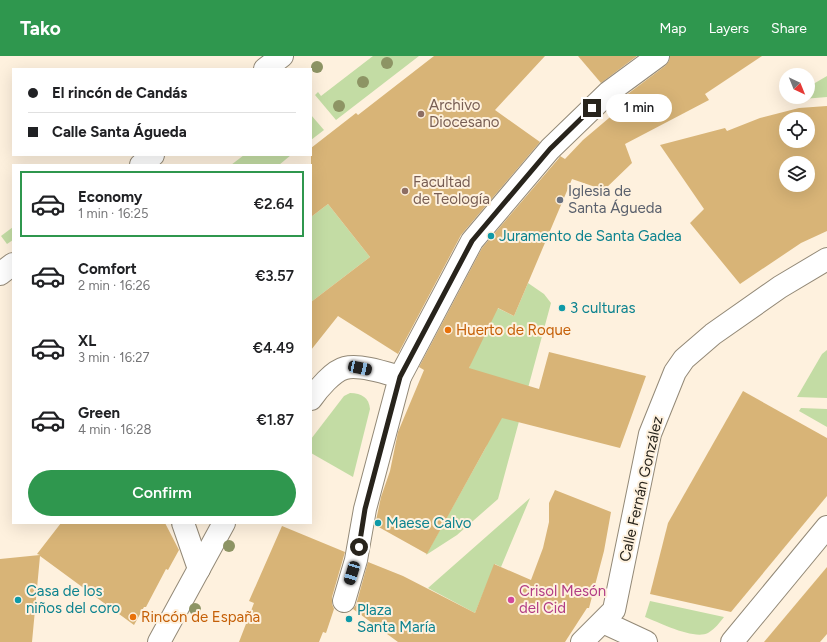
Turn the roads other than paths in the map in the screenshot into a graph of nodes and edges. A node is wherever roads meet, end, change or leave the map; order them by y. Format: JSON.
{"nodes":[{"id":1,"x":658,"y":56,"type":"edge"},
{"id":2,"x":153,"y":156,"type":"edge"},
{"id":3,"x":141,"y":164,"type":"edge"},
{"id":4,"x":827,"y":259,"type":"edge"},
{"id":5,"x":12,"y":265,"type":"edge"},
{"id":6,"x":0,"y":274,"type":"edge"},
{"id":7,"x":400,"y":377,"type":"junction"},
{"id":8,"x":312,"y":398,"type":"edge"},
{"id":9,"x":183,"y":524,"type":"edge"},
{"id":10,"x":223,"y":524,"type":"edge"},
{"id":11,"x":827,"y":527,"type":"edge"},
{"id":12,"x":199,"y":569,"type":"junction"},
{"id":13,"x":344,"y":600,"type":"dead end"},
{"id":14,"x":603,"y":622,"type":"junction"},
{"id":15,"x":159,"y":642,"type":"edge"},
{"id":16,"x":582,"y":642,"type":"edge"},
{"id":17,"x":646,"y":642,"type":"edge"},
{"id":18,"x":732,"y":642,"type":"edge"}],
"edges":[{"from":1,"to":7,"type":"street"},
{"from":2,"to":3,"type":"street"},
{"from":4,"to":14,"type":"street","name":"Calle Fernán González"},
{"from":5,"to":6,"type":"street"},
{"from":7,"to":8,"type":"street"},
{"from":7,"to":13,"type":"street"},
{"from":9,"to":12,"type":"street"},
{"from":10,"to":12,"type":"street"},
{"from":11,"to":18,"type":"street"},
{"from":12,"to":15,"type":"street"},
{"from":14,"to":16,"type":"street","name":"Calle Fernán González"},
{"from":14,"to":17,"type":"street"}]}
